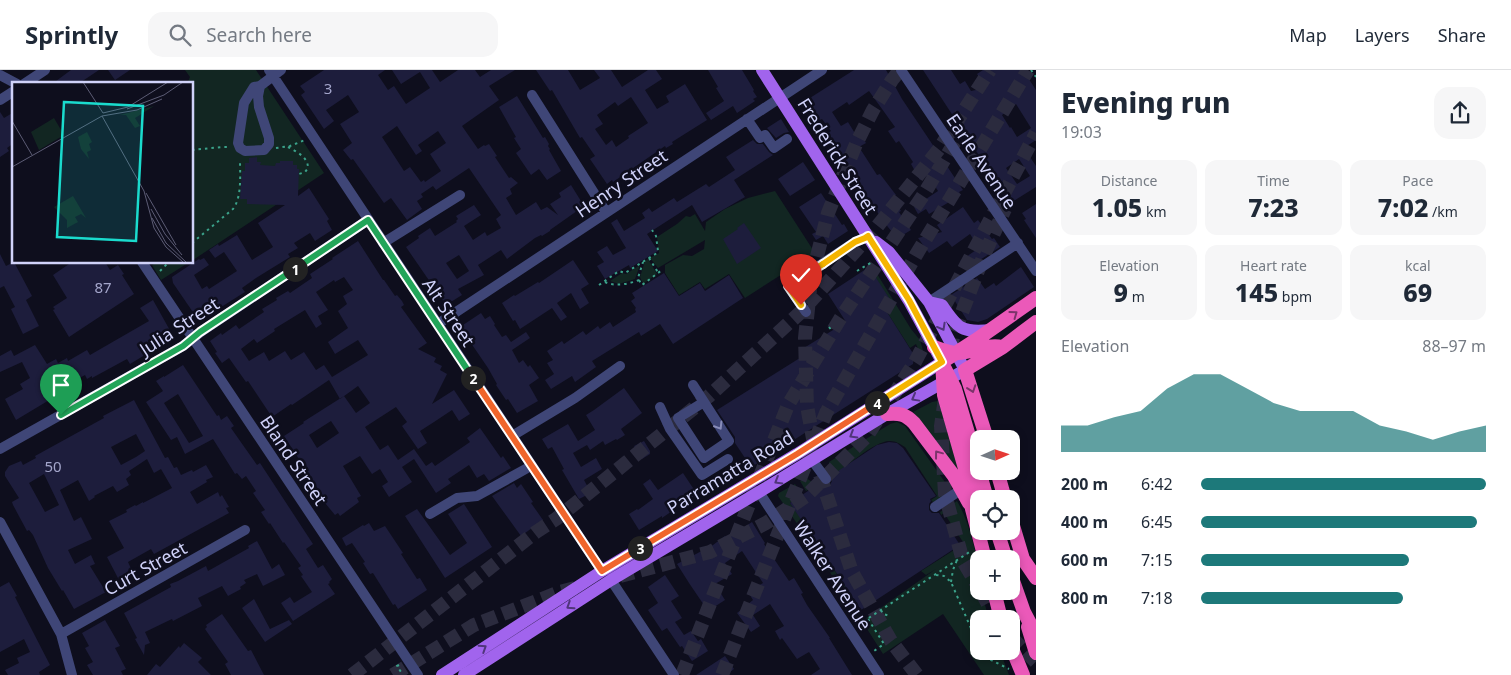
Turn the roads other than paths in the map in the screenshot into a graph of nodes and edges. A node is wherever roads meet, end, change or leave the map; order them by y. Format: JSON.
{"nodes":[{"id":1,"x":45,"y":70,"type":"edge"},
{"id":2,"x":762,"y":70,"type":"edge"},
{"id":3,"x":822,"y":70,"type":"edge"},
{"id":4,"x":901,"y":70,"type":"edge"},
{"id":5,"x":274,"y":72,"type":"edge"},
{"id":6,"x":0,"y":76,"type":"edge"},
{"id":7,"x":12,"y":82,"type":"edge"},
{"id":8,"x":27,"y":82,"type":"edge"},
{"id":9,"x":260,"y":86,"type":"junction"},
{"id":10,"x":12,"y":92,"type":"edge"},
{"id":11,"x":532,"y":94,"type":"dead end"},
{"id":12,"x":780,"y":97,"type":"junction"},
{"id":13,"x":0,"y":100,"type":"edge"},
{"id":14,"x":747,"y":119,"type":"junction"},
{"id":15,"x":787,"y":139,"type":"dead end"},
{"id":16,"x":460,"y":195,"type":"dead end"},
{"id":17,"x":606,"y":212,"type":"junction"},
{"id":18,"x":368,"y":220,"type":"junction"},
{"id":19,"x":868,"y":236,"type":"junction"},
{"id":20,"x":383,"y":243,"type":"junction"},
{"id":21,"x":1018,"y":243,"type":"junction"},
{"id":22,"x":143,"y":264,"type":"edge"},
{"id":23,"x":1036,"y":271,"type":"edge"},
{"id":24,"x":1036,"y":298,"type":"edge"},
{"id":25,"x":929,"y":302,"type":"junction"},
{"id":26,"x":806,"y":312,"type":"tunnel mouth"},
{"id":27,"x":1036,"y":322,"type":"edge"},
{"id":28,"x":438,"y":324,"type":"junction"},
{"id":29,"x":991,"y":330,"type":"junction"},
{"id":30,"x":193,"y":338,"type":"junction"},
{"id":31,"x":934,"y":347,"type":"junction"},
{"id":32,"x":961,"y":358,"type":"junction"},
{"id":33,"x":942,"y":362,"type":"junction"},
{"id":34,"x":620,"y":366,"type":"dead end"},
{"id":35,"x":946,"y":380,"type":"junction"},
{"id":36,"x":693,"y":385,"type":"dead end"},
{"id":37,"x":704,"y":402,"type":"junction"},
{"id":38,"x":660,"y":406,"type":"dead end"},
{"id":39,"x":887,"y":414,"type":"junction"},
{"id":40,"x":985,"y":430,"type":"edge"},
{"id":41,"x":512,"y":436,"type":"junction"},
{"id":42,"x":970,"y":440,"type":"edge"},
{"id":43,"x":0,"y":449,"type":"edge"},
{"id":44,"x":728,"y":459,"type":"dead end"},
{"id":45,"x":812,"y":460,"type":"junction"},
{"id":46,"x":531,"y":466,"type":"junction"},
{"id":47,"x":954,"y":476,"type":"junction"},
{"id":48,"x":826,"y":479,"type":"tunnel mouth"},
{"id":49,"x":962,"y":489,"type":"junction"},
{"id":50,"x":970,"y":490,"type":"edge"},
{"id":51,"x":759,"y":492,"type":"junction"},
{"id":52,"x":950,"y":498,"type":"junction"},
{"id":53,"x":970,"y":505,"type":"edge"},
{"id":54,"x":935,"y":507,"type":"dead end"},
{"id":55,"x":430,"y":514,"type":"dead end"},
{"id":56,"x":0,"y":522,"type":"edge"},
{"id":57,"x":245,"y":530,"type":"dead end"},
{"id":58,"x":1018,"y":540,"type":"edge"},
{"id":59,"x":1024,"y":559,"type":"junction"},
{"id":60,"x":606,"y":575,"type":"junction"},
{"id":61,"x":1036,"y":578,"type":"edge"},
{"id":62,"x":1036,"y":588,"type":"edge"},
{"id":63,"x":1020,"y":600,"type":"edge"},
{"id":64,"x":1024,"y":612,"type":"junction"},
{"id":65,"x":61,"y":634,"type":"junction"},
{"id":66,"x":1036,"y":635,"type":"edge"},
{"id":67,"x":1036,"y":653,"type":"edge"},
{"id":68,"x":1015,"y":660,"type":"edge"},
{"id":69,"x":1018,"y":673,"type":"edge"},
{"id":70,"x":71,"y":675,"type":"edge"},
{"id":71,"x":418,"y":675,"type":"edge"},
{"id":72,"x":442,"y":675,"type":"edge"},
{"id":73,"x":464,"y":675,"type":"edge"},
{"id":74,"x":674,"y":675,"type":"edge"},
{"id":75,"x":879,"y":675,"type":"edge"}],
"edges":[{"from":1,"to":8,"type":"street"},
{"from":2,"to":12,"type":"main road","name":"Frederick Street"},
{"from":3,"to":12,"type":"street","name":"Henry Street"},
{"from":4,"to":21,"type":"street","name":"Earle Avenue"},
{"from":5,"to":9,"type":"street"},
{"from":5,"to":18,"type":"street","name":"Alt Street"},
{"from":6,"to":7,"type":"street"},
{"from":9,"to":9,"type":"street"},
{"from":10,"to":13,"type":"street"},
{"from":11,"to":17,"type":"street"},
{"from":12,"to":14,"type":"street","name":"Henry Street"},
{"from":12,"to":19,"type":"main road","name":"Frederick Street"},
{"from":14,"to":15,"type":"street"},
{"from":14,"to":17,"type":"street","name":"Henry Street"},
{"from":16,"to":20,"type":"street"},
{"from":17,"to":28,"type":"street","name":"Henry Street"},
{"from":18,"to":20,"type":"street","name":"Alt Street"},
{"from":18,"to":30,"type":"street","name":"Julia Street"},
{"from":19,"to":25,"type":"main road","name":"Frederick Street"},
{"from":19,"to":26,"type":"street"},
{"from":19,"to":31,"type":"main road","name":"Frederick Street"},
{"from":20,"to":28,"type":"street","name":"Alt Street"},
{"from":21,"to":23,"type":"street","name":"Earle Avenue"},
{"from":21,"to":25,"type":"street"},
{"from":22,"to":30,"type":"street","name":"Bland Street"},
{"from":29,"to":24,"type":"highway","name":"Parramatta Road","one_way":true},
{"from":25,"to":29,"type":"main road"},
{"from":25,"to":32,"type":"main road","name":"Frederick Street","one_way":true},
{"from":27,"to":32,"type":"highway","name":"Parramatta Road"},
{"from":28,"to":41,"type":"street","name":"Alt Street"},
{"from":29,"to":32,"type":"highway","name":"Parramatta Road"},
{"from":30,"to":43,"type":"street","name":"Julia Street"},
{"from":30,"to":71,"type":"street","name":"Bland Street"},
{"from":31,"to":32,"type":"highway"},
{"from":31,"to":33,"type":"main road","name":"Frederick Street"},
{"from":32,"to":33,"type":"highway","name":"Parramatta Road"},
{"from":32,"to":35,"type":"highway"},
{"from":32,"to":40,"type":"highway","one_way":true},
{"from":33,"to":35,"type":"highway"},
{"from":33,"to":60,"type":"main road","name":"Parramatta Road"},
{"from":34,"to":41,"type":"street"},
{"from":35,"to":39,"type":"main road","name":"Parramatta Road","one_way":true},
{"from":35,"to":42,"type":"highway"},
{"from":35,"to":50,"type":"highway"},
{"from":36,"to":37,"type":"street"},
{"from":37,"to":37,"type":"street","one_way":true},
{"from":38,"to":44,"type":"street"},
{"from":39,"to":45,"type":"main road","name":"Parramatta Road","one_way":true},
{"from":47,"to":39,"type":"highway","one_way":true},
{"from":41,"to":46,"type":"street","name":"Alt Street"},
{"from":45,"to":48,"type":"street"},
{"from":45,"to":51,"type":"main road","name":"Parramatta Road","one_way":true},
{"from":46,"to":55,"type":"street"},
{"from":46,"to":60,"type":"street","name":"Alt Street"},
{"from":47,"to":49,"type":"highway"},
{"from":47,"to":52,"type":"street"},
{"from":49,"to":52,"type":"street"},
{"from":49,"to":53,"type":"highway"},
{"from":51,"to":60,"type":"main road","name":"Parramatta Road"},
{"from":51,"to":75,"type":"street","name":"Walker Avenue"},
{"from":52,"to":54,"type":"street"},
{"from":56,"to":65,"type":"street"},
{"from":57,"to":65,"type":"street","name":"Curt Street"},
{"from":58,"to":59,"type":"highway"},
{"from":59,"to":61,"type":"highway"},
{"from":59,"to":62,"type":"highway"},
{"from":72,"to":60,"type":"main road","name":"Parramatta Road","one_way":true},
{"from":60,"to":73,"type":"main road","name":"Parramatta Road","one_way":true},
{"from":60,"to":74,"type":"street","name":"Alt Street"},
{"from":63,"to":64,"type":"highway"},
{"from":64,"to":66,"type":"highway"},
{"from":64,"to":67,"type":"highway"},
{"from":65,"to":70,"type":"street"},
{"from":68,"to":69,"type":"highway"}]}
